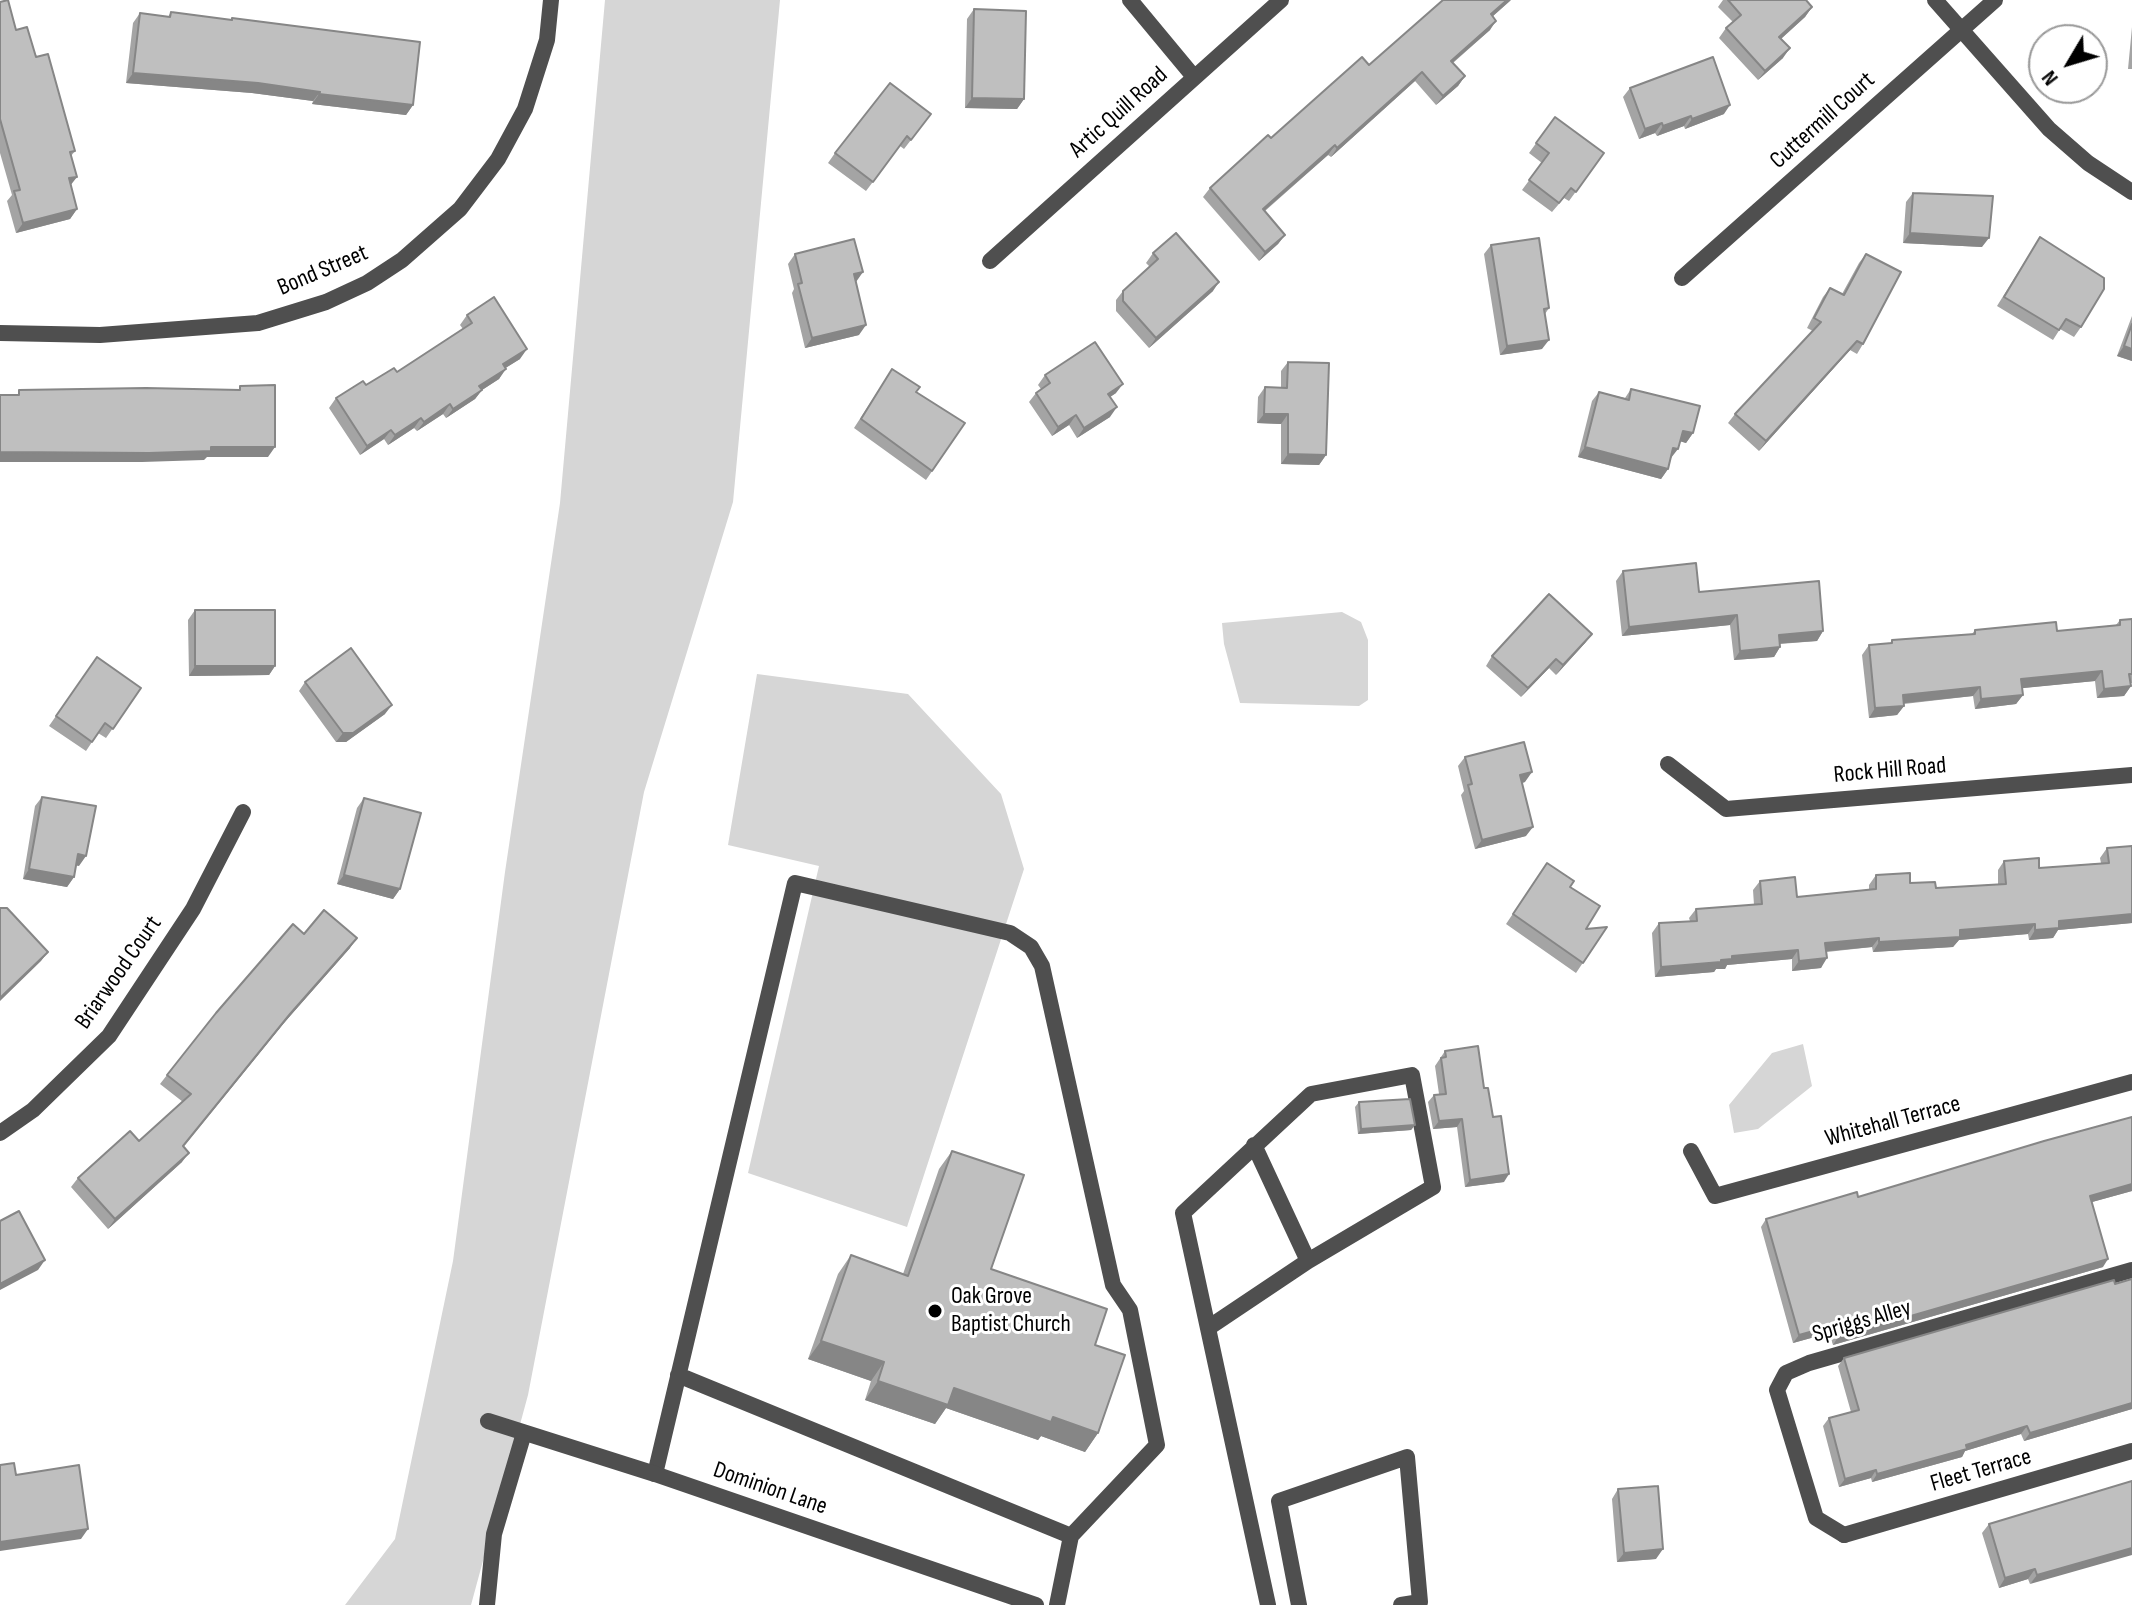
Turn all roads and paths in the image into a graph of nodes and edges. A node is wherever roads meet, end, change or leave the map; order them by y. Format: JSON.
{"nodes":[{"id":1,"x":551,"y":0,"type":"edge"},
{"id":2,"x":1130,"y":0,"type":"edge"},
{"id":3,"x":1281,"y":0,"type":"edge"},
{"id":4,"x":1935,"y":0,"type":"edge"},
{"id":5,"x":1995,"y":0,"type":"edge"},
{"id":6,"x":1962,"y":30,"type":"junction"},
{"id":7,"x":1194,"y":77,"type":"junction"},
{"id":8,"x":2132,"y":192,"type":"edge"},
{"id":9,"x":990,"y":261,"type":"dead end"},
{"id":10,"x":1682,"y":278,"type":"dead end"},
{"id":11,"x":0,"y":333,"type":"edge"},
{"id":12,"x":1668,"y":764,"type":"dead end"},
{"id":13,"x":2132,"y":775,"type":"edge"},
{"id":14,"x":243,"y":812,"type":"dead end"},
{"id":15,"x":2132,"y":1082,"type":"edge"},
{"id":16,"x":0,"y":1133,"type":"edge"},
{"id":17,"x":1254,"y":1145,"type":"junction"},
{"id":18,"x":1691,"y":1151,"type":"dead end"},
{"id":19,"x":1308,"y":1261,"type":"junction"},
{"id":20,"x":2132,"y":1270,"type":"edge"},
{"id":21,"x":1208,"y":1328,"type":"junction"},
{"id":22,"x":678,"y":1375,"type":"junction"},
{"id":23,"x":488,"y":1421,"type":"dead end"},
{"id":24,"x":524,"y":1433,"type":"junction"},
{"id":25,"x":2132,"y":1451,"type":"edge"},
{"id":26,"x":655,"y":1474,"type":"junction"},
{"id":27,"x":1844,"y":1535,"type":"joint"},
{"id":28,"x":1071,"y":1536,"type":"junction"},
{"id":29,"x":487,"y":1605,"type":"edge"},
{"id":30,"x":1036,"y":1605,"type":"edge"},
{"id":31,"x":1057,"y":1605,"type":"edge"},
{"id":32,"x":1268,"y":1605,"type":"edge"},
{"id":33,"x":1299,"y":1605,"type":"edge"},
{"id":34,"x":1401,"y":1605,"type":"edge"}],
"edges":[{"from":1,"to":11,"type":"street","name":"Bond Street"},
{"from":2,"to":7,"type":"street"},
{"from":3,"to":7,"type":"street","name":"Artic Quill Road"},
{"from":4,"to":6,"type":"street"},
{"from":5,"to":6,"type":"street","name":"Cuttermill Court"},
{"from":6,"to":8,"type":"street"},
{"from":6,"to":10,"type":"street","name":"Cuttermill Court"},
{"from":7,"to":9,"type":"street","name":"Artic Quill Road"},
{"from":12,"to":13,"type":"street","name":"Rock Hill Road"},
{"from":14,"to":16,"type":"street","name":"Briarwood Court"},
{"from":15,"to":18,"type":"street","name":"Whitehall Terrace"},
{"from":17,"to":19,"type":"street"},
{"from":17,"to":19,"type":"street"},
{"from":17,"to":21,"type":"street"},
{"from":19,"to":21,"type":"street"},
{"from":20,"to":27,"type":"street","name":"Spriggs Alley"},
{"from":21,"to":32,"type":"street"},
{"from":22,"to":26,"type":"street"},
{"from":22,"to":28,"type":"street"},
{"from":22,"to":28,"type":"street"},
{"from":23,"to":24,"type":"street","name":"Dominion Lane"},
{"from":24,"to":26,"type":"street","name":"Dominion Lane"},
{"from":24,"to":29,"type":"street"},
{"from":25,"to":27,"type":"street","name":"Fleet Terrace"},
{"from":26,"to":30,"type":"street","name":"Dominion Lane"},
{"from":28,"to":31,"type":"street"},
{"from":33,"to":34,"type":"street"}]}
